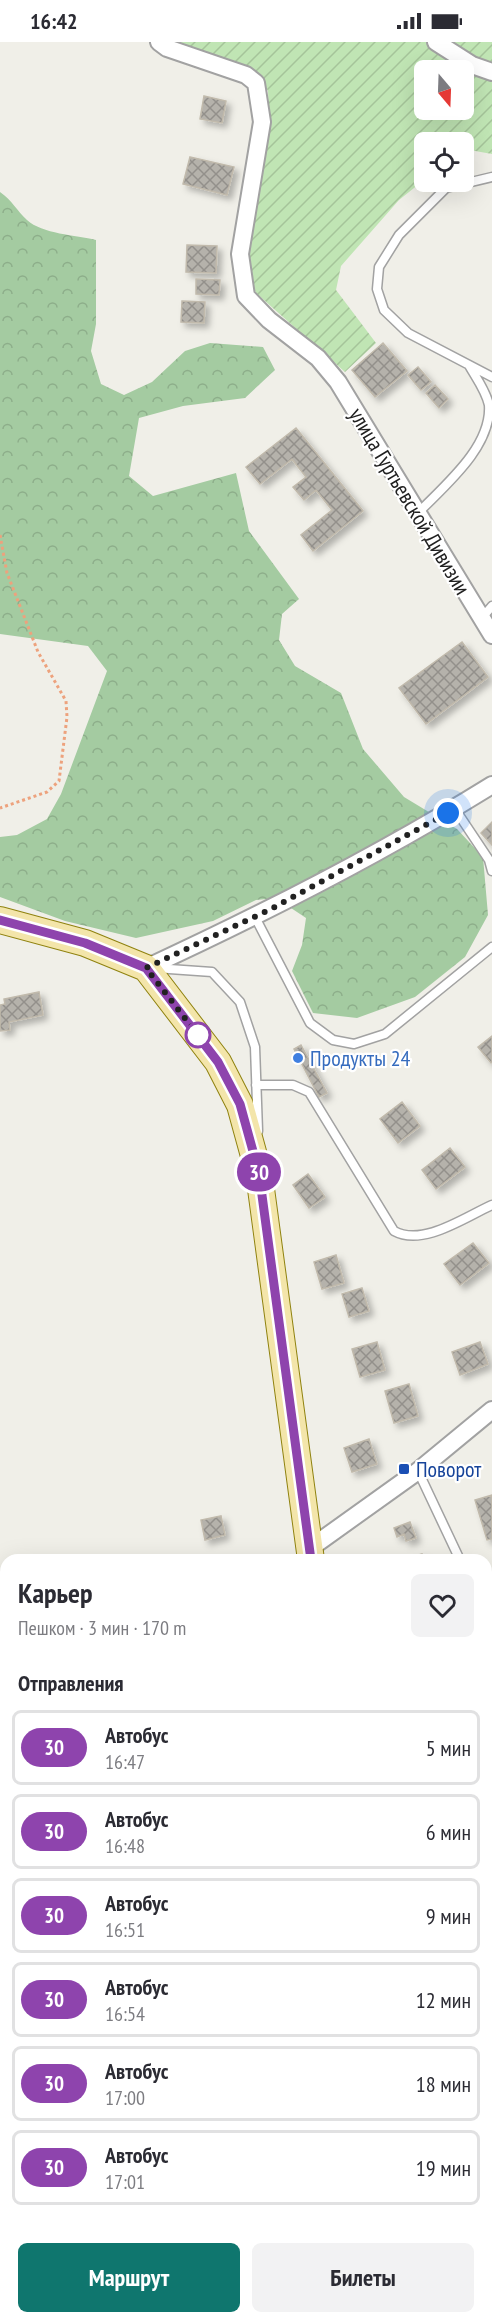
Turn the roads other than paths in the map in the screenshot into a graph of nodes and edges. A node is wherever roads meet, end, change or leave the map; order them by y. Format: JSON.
{"nodes":[{"id":1,"x":159,"y":42,"type":"edge"},
{"id":2,"x":436,"y":42,"type":"edge"},
{"id":3,"x":492,"y":72,"type":"edge"},
{"id":4,"x":492,"y":177,"type":"edge"},
{"id":5,"x":470,"y":367,"type":"junction"},
{"id":6,"x":492,"y":378,"type":"edge"},
{"id":7,"x":492,"y":433,"type":"edge"},
{"id":8,"x":492,"y":440,"type":"edge"},
{"id":9,"x":483,"y":447,"type":"junction"},
{"id":10,"x":417,"y":513,"type":"junction"},
{"id":11,"x":492,"y":606,"type":"edge"},
{"id":12,"x":480,"y":620,"type":"junction"},
{"id":13,"x":492,"y":635,"type":"edge"},
{"id":14,"x":492,"y":785,"type":"edge"},
{"id":15,"x":454,"y":809,"type":"junction"},
{"id":16,"x":492,"y":871,"type":"edge"},
{"id":17,"x":255,"y":916,"type":"junction"},
{"id":18,"x":0,"y":920,"type":"edge"},
{"id":19,"x":492,"y":947,"type":"edge"},
{"id":20,"x":146,"y":968,"type":"junction"},
{"id":21,"x":256,"y":1085,"type":"junction"},
{"id":22,"x":259,"y":1173,"type":"junction"},
{"id":23,"x":492,"y":1204,"type":"edge"},
{"id":24,"x":492,"y":1410,"type":"edge"},
{"id":25,"x":418,"y":1471,"type":"junction"},
{"id":26,"x":310,"y":1554,"type":"edge"},
{"id":27,"x":311,"y":1554,"type":"edge"},
{"id":28,"x":457,"y":1554,"type":"edge"}],
"edges":[{"from":1,"to":10,"type":"street","name":"улица Гуртьевской Дивизии"},
{"from":2,"to":3,"type":"street"},
{"from":4,"to":5,"type":"lane"},
{"from":5,"to":6,"type":"lane"},
{"from":5,"to":9,"type":"lane"},
{"from":7,"to":9,"type":"lane"},
{"from":8,"to":9,"type":"lane"},
{"from":9,"to":10,"type":"lane"},
{"from":10,"to":12,"type":"street","name":"улица Гуртьевской Дивизии"},
{"from":11,"to":12,"type":"lane"},
{"from":12,"to":13,"type":"street","name":"улица Гуртьевской Дивизии"},
{"from":14,"to":15,"type":"street"},
{"from":15,"to":16,"type":"lane"},
{"from":15,"to":17,"type":"street"},
{"from":17,"to":19,"type":"lane"},
{"from":17,"to":20,"type":"street"},
{"from":18,"to":20,"type":"main road"},
{"from":20,"to":21,"type":"lane"},
{"from":20,"to":22,"type":"main road"},
{"from":21,"to":22,"type":"lane"},
{"from":21,"to":23,"type":"lane"},
{"from":22,"to":26,"type":"main road"},
{"from":24,"to":25,"type":"street"},
{"from":25,"to":27,"type":"street"},
{"from":25,"to":28,"type":"lane"}]}
